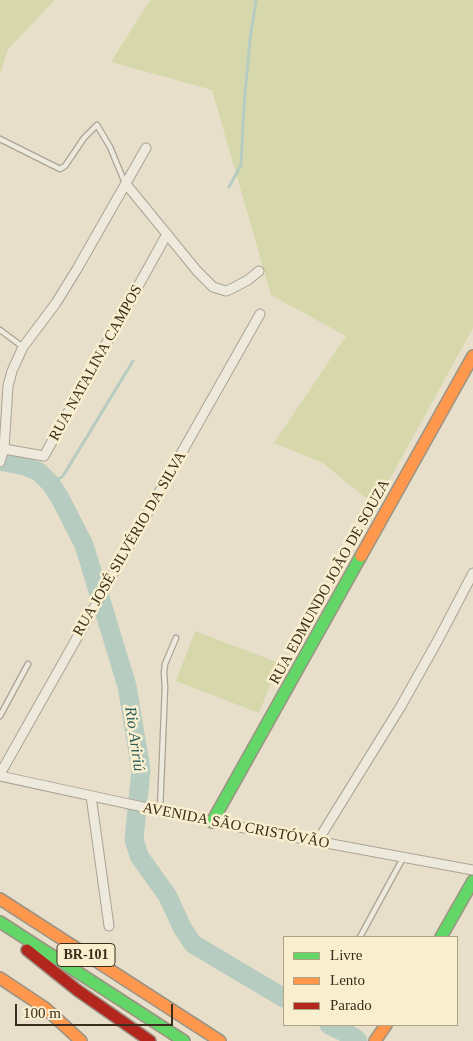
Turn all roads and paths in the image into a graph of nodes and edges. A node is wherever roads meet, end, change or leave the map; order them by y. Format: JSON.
{"nodes":[{"id":1,"x":0,"y":139,"type":"edge"},
{"id":2,"x":146,"y":148,"type":"dead end"},
{"id":3,"x":126,"y":184,"type":"junction"},
{"id":4,"x":167,"y":234,"type":"junction"},
{"id":5,"x":259,"y":271,"type":"dead end"},
{"id":6,"x":260,"y":314,"type":"dead end"},
{"id":7,"x":0,"y":330,"type":"edge"},
{"id":8,"x":23,"y":347,"type":"junction"},
{"id":9,"x":473,"y":356,"type":"edge"},
{"id":10,"x":2,"y":455,"type":"edge"},
{"id":11,"x":473,"y":573,"type":"edge"},
{"id":12,"x":176,"y":638,"type":"dead end"},
{"id":13,"x":28,"y":664,"type":"dead end"},
{"id":14,"x":0,"y":716,"type":"edge"},
{"id":15,"x":0,"y":775,"type":"edge"},
{"id":16,"x":92,"y":796,"type":"junction"},
{"id":17,"x":160,"y":812,"type":"junction"},
{"id":18,"x":212,"y":822,"type":"junction"},
{"id":19,"x":317,"y":842,"type":"junction"},
{"id":20,"x":403,"y":858,"type":"junction"},
{"id":21,"x":473,"y":870,"type":"edge"},
{"id":22,"x":473,"y":881,"type":"edge"},
{"id":23,"x":0,"y":899,"type":"edge"},
{"id":24,"x":0,"y":923,"type":"edge"},
{"id":25,"x":109,"y":926,"type":"dead end"},
{"id":26,"x":361,"y":936,"type":"edge"},
{"id":27,"x":442,"y":936,"type":"edge"},
{"id":28,"x":0,"y":978,"type":"edge"},
{"id":29,"x":172,"y":1010,"type":"junction"},
{"id":30,"x":385,"y":1026,"type":"edge"},
{"id":31,"x":80,"y":1041,"type":"edge"},
{"id":32,"x":150,"y":1041,"type":"edge"},
{"id":33,"x":184,"y":1041,"type":"edge"},
{"id":34,"x":220,"y":1041,"type":"edge"},
{"id":35,"x":232,"y":1041,"type":"edge"},
{"id":36,"x":374,"y":1041,"type":"edge"}],
"edges":[{"from":1,"to":3,"type":"lane"},
{"from":2,"to":3,"type":"street"},
{"from":3,"to":4,"type":"street"},
{"from":3,"to":8,"type":"street"},
{"from":4,"to":5,"type":"street"},
{"from":4,"to":10,"type":"street","name":"RUA NATALINA CAMPOS"},
{"from":6,"to":15,"type":"street","name":"RUA JOSÉ SILVÉRIO DA SILVA"},
{"from":7,"to":8,"type":"lane"},
{"from":8,"to":10,"type":"street"},
{"from":9,"to":18,"type":"main road","name":"RUA EDMUNDO JOÃO DE SOUZA"},
{"from":11,"to":19,"type":"street"},
{"from":12,"to":17,"type":"lane"},
{"from":13,"to":14,"type":"lane"},
{"from":15,"to":16,"type":"street","name":"AVENIDA SÃO CRISTÓVÃO"},
{"from":16,"to":17,"type":"street","name":"AVENIDA SÃO CRISTÓVÃO"},
{"from":16,"to":25,"type":"street"},
{"from":17,"to":18,"type":"street","name":"AVENIDA SÃO CRISTÓVÃO"},
{"from":18,"to":19,"type":"street","name":"AVENIDA SÃO CRISTÓVÃO"},
{"from":19,"to":20,"type":"street","name":"AVENIDA SÃO CRISTÓVÃO"},
{"from":20,"to":21,"type":"street","name":"AVENIDA SÃO CRISTÓVÃO"},
{"from":20,"to":26,"type":"lane"},
{"from":22,"to":27,"type":"main road"},
{"from":23,"to":29,"type":"main road","number":"BR-101"},
{"from":24,"to":32,"type":"main road"},
{"from":24,"to":33,"type":"main road","number":"BR-101"},
{"from":28,"to":31,"type":"main road"},
{"from":29,"to":34,"type":"main road","number":"BR-101"},
{"from":29,"to":35,"type":"main road","number":"BR-101"},
{"from":30,"to":36,"type":"main road"}]}
